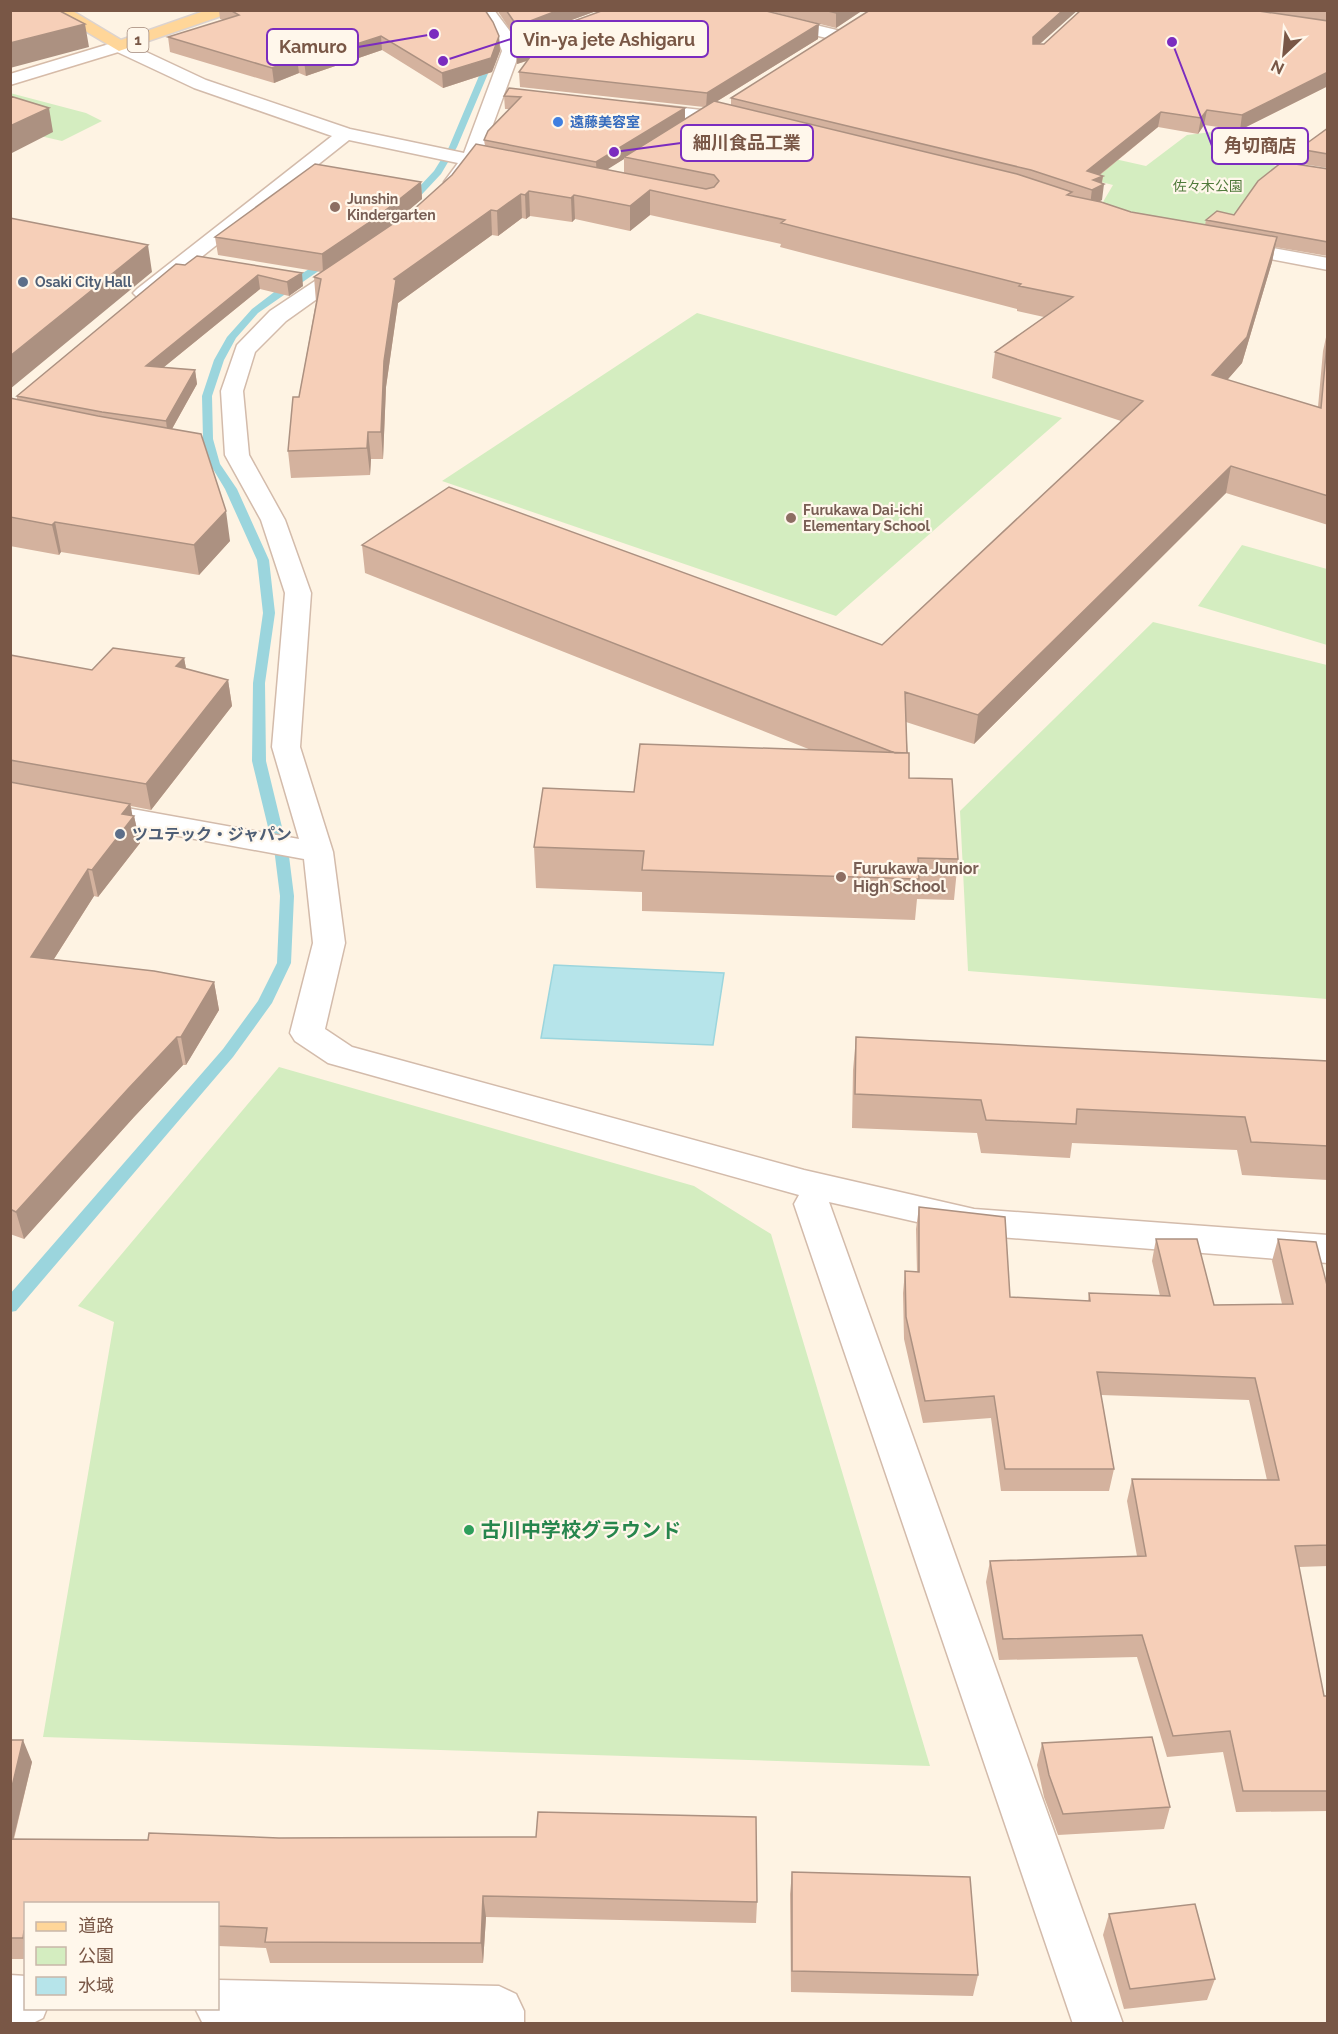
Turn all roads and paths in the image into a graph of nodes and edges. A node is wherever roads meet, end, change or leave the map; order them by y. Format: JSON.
{"nodes":[{"id":1,"x":58,"y":10,"type":"edge"},
{"id":2,"x":224,"y":10,"type":"edge"},
{"id":3,"x":485,"y":10,"type":"edge"},
{"id":4,"x":729,"y":10,"type":"edge"},
{"id":5,"x":856,"y":26,"type":"edge"},
{"id":6,"x":839,"y":36,"type":"junction"},
{"id":7,"x":119,"y":46,"type":"junction"},
{"id":8,"x":819,"y":49,"type":"edge"},
{"id":9,"x":10,"y":80,"type":"edge"},
{"id":10,"x":730,"y":104,"type":"edge"},
{"id":11,"x":620,"y":106,"type":"edge"},
{"id":12,"x":710,"y":116,"type":"junction"},
{"id":13,"x":756,"y":127,"type":"edge"},
{"id":14,"x":690,"y":128,"type":"edge"},
{"id":15,"x":345,"y":134,"type":"junction"},
{"id":16,"x":455,"y":158,"type":"junction"},
{"id":17,"x":503,"y":166,"type":"edge"},
{"id":18,"x":437,"y":200,"type":"edge"},
{"id":19,"x":1210,"y":243,"type":"edge"},
{"id":20,"x":375,"y":250,"type":"edge"},
{"id":21,"x":162,"y":254,"type":"dead end"},
{"id":22,"x":185,"y":258,"type":"junction"},
{"id":23,"x":219,"y":264,"type":"edge"},
{"id":24,"x":1328,"y":264,"type":"edge"},
{"id":25,"x":130,"y":304,"type":"edge"},
{"id":26,"x":10,"y":796,"type":"edge"},
{"id":27,"x":307,"y":850,"type":"junction"},
{"id":28,"x":812,"y":1204,"type":"dead end"},
{"id":29,"x":1328,"y":1249,"type":"edge"},
{"id":30,"x":219,"y":2005,"type":"edge"},
{"id":31,"x":499,"y":2024,"type":"edge"},
{"id":32,"x":1098,"y":2024,"type":"edge"}],
"edges":[{"from":1,"to":7,"type":"main road","number":"1"},
{"from":2,"to":7,"type":"main road","number":"1"},
{"from":3,"to":16,"type":"street"},
{"from":4,"to":6,"type":"street"},
{"from":5,"to":6,"type":"street"},
{"from":6,"to":8,"type":"street"},
{"from":7,"to":9,"type":"street"},
{"from":7,"to":15,"type":"street"},
{"from":10,"to":12,"type":"street"},
{"from":11,"to":12,"type":"street"},
{"from":12,"to":13,"type":"street"},
{"from":12,"to":14,"type":"street"},
{"from":15,"to":16,"type":"street"},
{"from":15,"to":22,"type":"street"},
{"from":16,"to":17,"type":"street"},
{"from":16,"to":18,"type":"street"},
{"from":19,"to":24,"type":"street"},
{"from":20,"to":27,"type":"street"},
{"from":21,"to":22,"type":"street"},
{"from":22,"to":23,"type":"street"},
{"from":22,"to":25,"type":"street"},
{"from":26,"to":27,"type":"street"},
{"from":27,"to":29,"type":"street"},
{"from":28,"to":32,"type":"street"},
{"from":30,"to":31,"type":"street"}]}
